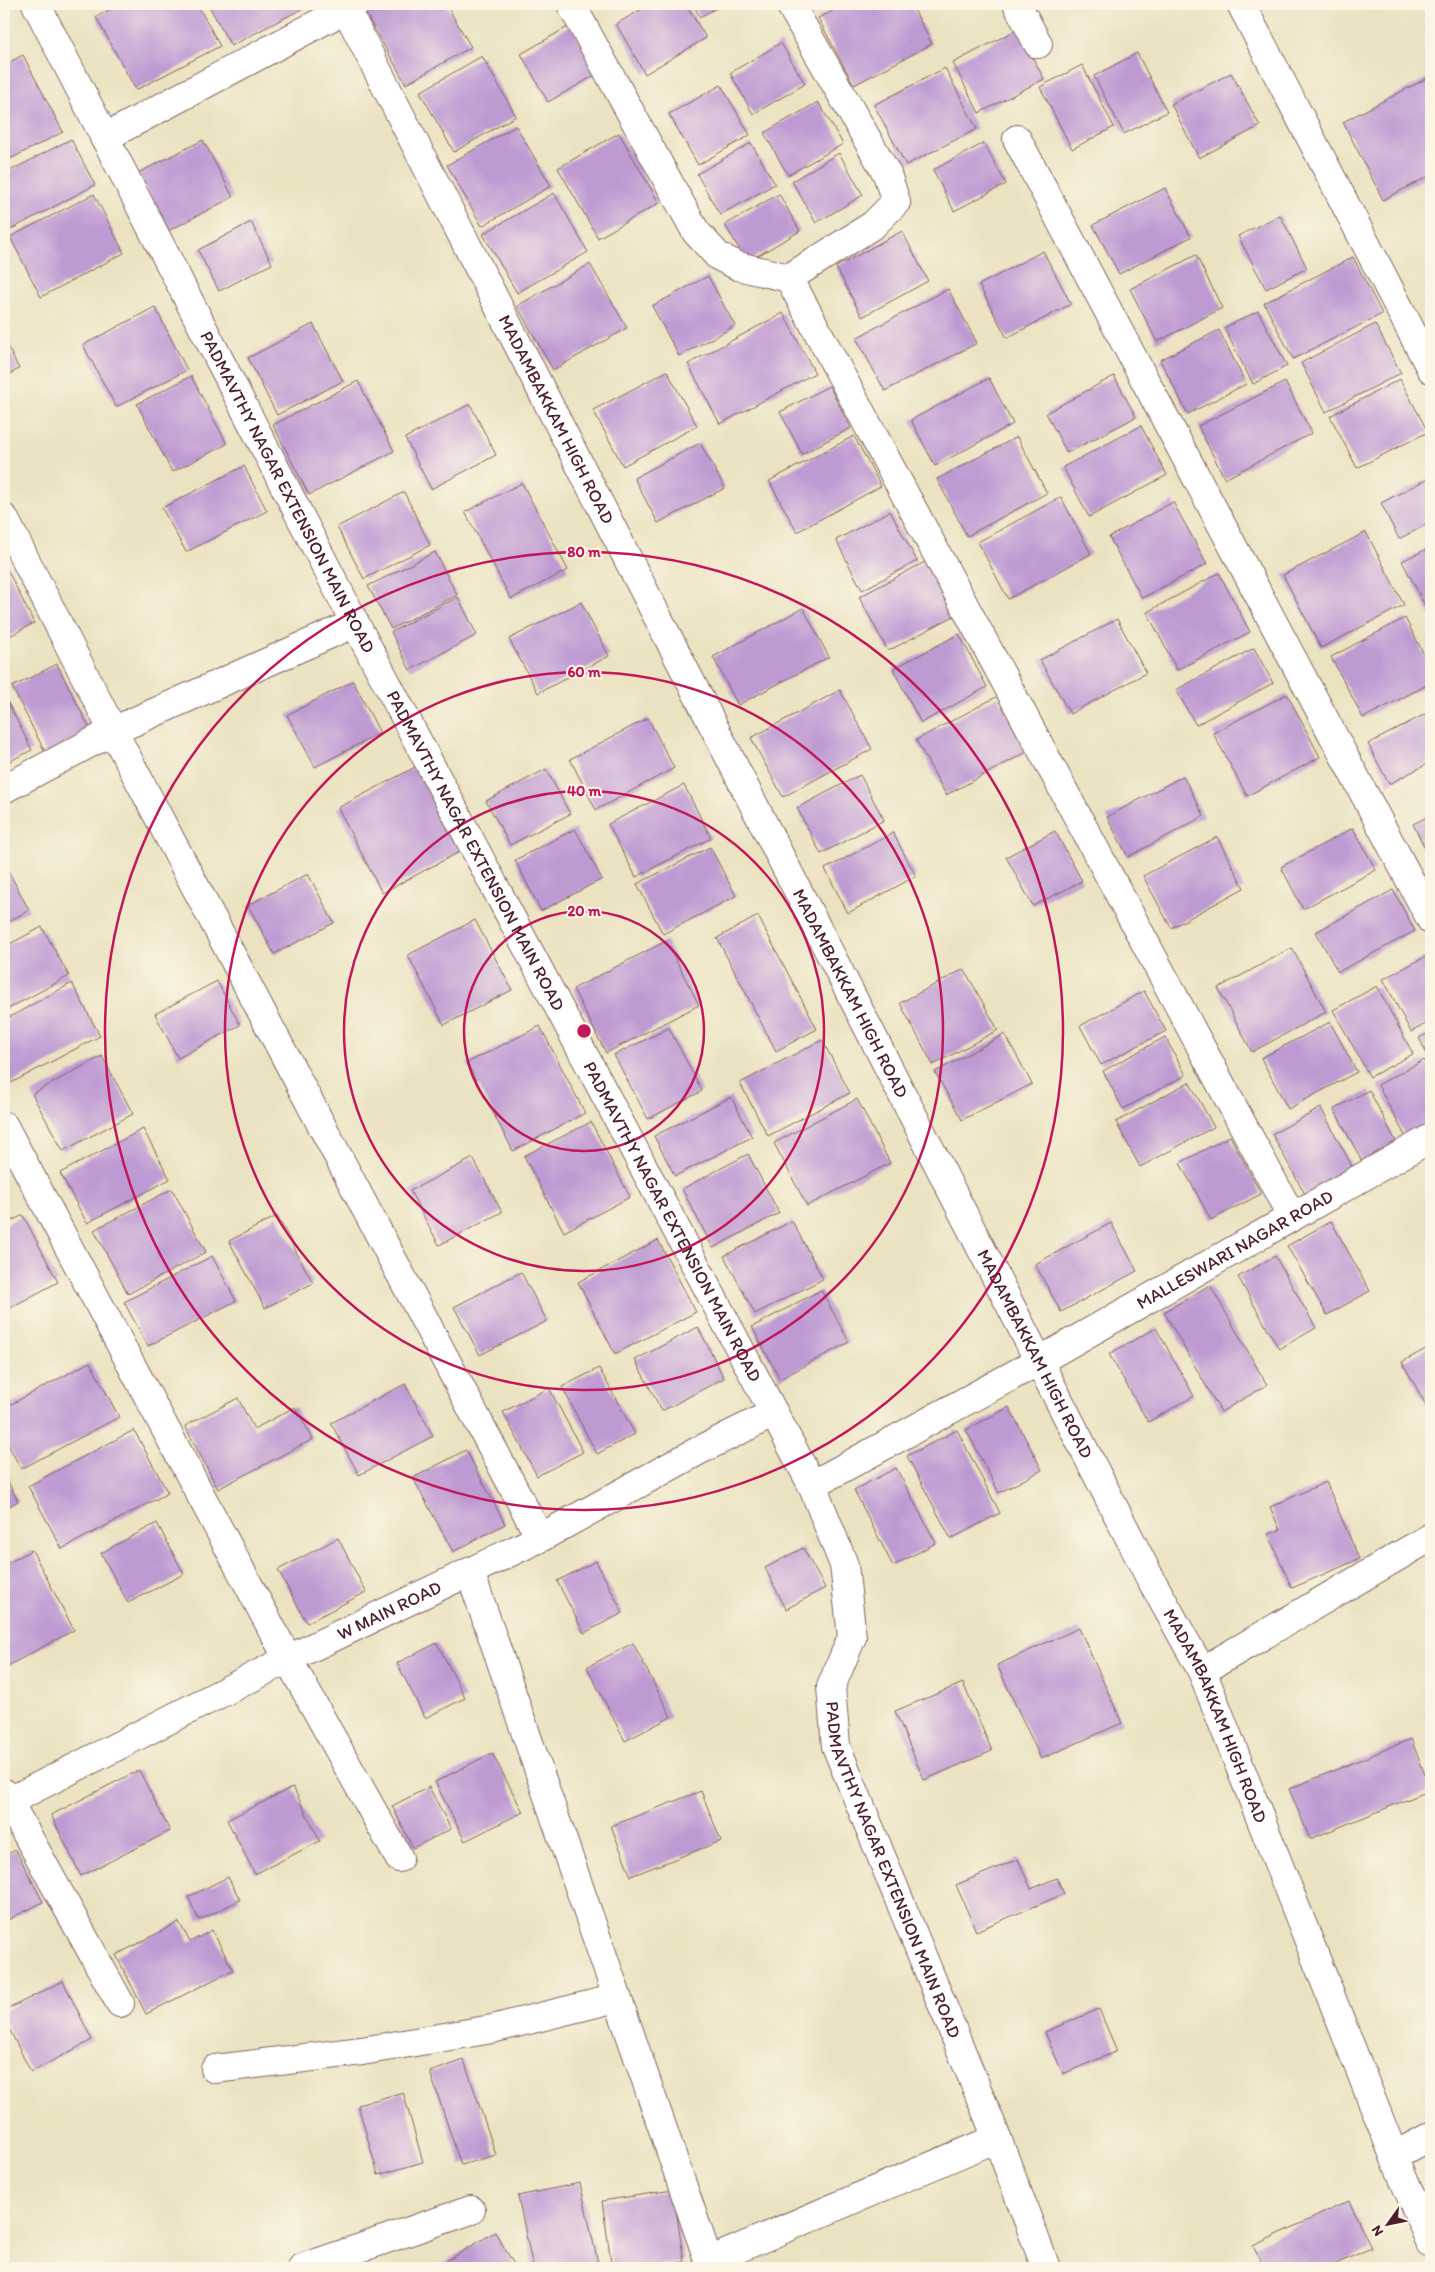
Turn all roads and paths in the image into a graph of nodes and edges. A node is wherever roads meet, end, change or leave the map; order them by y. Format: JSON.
{"nodes":[{"id":1,"x":36,"y":4,"type":"edge"},
{"id":2,"x":572,"y":4,"type":"edge"},
{"id":3,"x":790,"y":4,"type":"edge"},
{"id":4,"x":1017,"y":4,"type":"edge"},
{"id":5,"x":350,"y":6,"type":"edge"},
{"id":6,"x":1250,"y":7,"type":"edge"},
{"id":7,"x":1038,"y":44,"type":"dead end"},
{"id":8,"x":104,"y":138,"type":"junction"},
{"id":9,"x":1017,"y":139,"type":"dead end"},
{"id":10,"x":789,"y":278,"type":"junction"},
{"id":11,"x":1431,"y":369,"type":"edge"},
{"id":12,"x":4,"y":518,"type":"edge"},
{"id":13,"x":355,"y":623,"type":"junction"},
{"id":14,"x":113,"y":731,"type":"junction"},
{"id":15,"x":4,"y":789,"type":"edge"},
{"id":16,"x":1431,"y":920,"type":"edge"},
{"id":17,"x":4,"y":1126,"type":"edge"},
{"id":18,"x":1431,"y":1138,"type":"edge"},
{"id":19,"x":1292,"y":1217,"type":"junction"},
{"id":20,"x":1039,"y":1361,"type":"junction"},
{"id":21,"x":774,"y":1413,"type":"junction"},
{"id":22,"x":812,"y":1485,"type":"junction"},
{"id":23,"x":1431,"y":1537,"type":"edge"},
{"id":24,"x":540,"y":1538,"type":"junction"},
{"id":25,"x":470,"y":1572,"type":"junction"},
{"id":26,"x":288,"y":1659,"type":"junction"},
{"id":27,"x":1202,"y":1671,"type":"junction"},
{"id":28,"x":5,"y":1800,"type":"edge"},
{"id":29,"x":399,"y":1858,"type":"dead end"},
{"id":30,"x":618,"y":1998,"type":"junction"},
{"id":31,"x":120,"y":2003,"type":"dead end"},
{"id":32,"x":215,"y":2069,"type":"dead end"},
{"id":33,"x":1431,"y":2136,"type":"edge"},
{"id":34,"x":997,"y":2138,"type":"junction"},
{"id":35,"x":1394,"y":2156,"type":"junction"},
{"id":36,"x":471,"y":2210,"type":"dead end"},
{"id":37,"x":1431,"y":2244,"type":"edge"},
{"id":38,"x":710,"y":2265,"type":"edge"},
{"id":39,"x":302,"y":2268,"type":"edge"},
{"id":40,"x":1046,"y":2268,"type":"edge"}],
"edges":[{"from":1,"to":8,"type":"street","name":"PADMAVTHY NAGAR EXTENSION MAIN ROAD"},
{"from":2,"to":10,"type":"street"},
{"from":3,"to":10,"type":"street"},
{"from":4,"to":7,"type":"street"},
{"from":5,"to":8,"type":"street","name":"MADAMBAKKAM HIGH ROAD"},
{"from":5,"to":20,"type":"street","name":"MADAMBAKKAM HIGH ROAD"},
{"from":6,"to":11,"type":"street"},
{"from":8,"to":13,"type":"street","name":"PADMAVTHY NAGAR EXTENSION MAIN ROAD"},
{"from":9,"to":16,"type":"street"},
{"from":10,"to":19,"type":"street"},
{"from":12,"to":14,"type":"street"},
{"from":13,"to":14,"type":"street"},
{"from":13,"to":21,"type":"street","name":"PADMAVTHY NAGAR EXTENSION MAIN ROAD"},
{"from":14,"to":15,"type":"street"},
{"from":14,"to":24,"type":"street"},
{"from":17,"to":26,"type":"street"},
{"from":18,"to":19,"type":"street","name":"MALLESWARI NAGAR ROAD"},
{"from":19,"to":20,"type":"street","name":"MALLESWARI NAGAR ROAD"},
{"from":20,"to":22,"type":"street","name":"MALLESWARI NAGAR ROAD"},
{"from":20,"to":27,"type":"street","name":"MADAMBAKKAM HIGH ROAD"},
{"from":21,"to":22,"type":"street","name":"PADMAVTHY NAGAR EXTENSION MAIN ROAD"},
{"from":21,"to":24,"type":"street","name":"W MAIN ROAD"},
{"from":22,"to":34,"type":"street","name":"PADMAVTHY NAGAR EXTENSION MAIN ROAD"},
{"from":23,"to":27,"type":"street"},
{"from":24,"to":25,"type":"street","name":"W MAIN ROAD"},
{"from":25,"to":26,"type":"street","name":"W MAIN ROAD"},
{"from":25,"to":30,"type":"street"},
{"from":26,"to":28,"type":"street","name":"W MAIN ROAD"},
{"from":26,"to":29,"type":"street"},
{"from":27,"to":35,"type":"street","name":"MADAMBAKKAM HIGH ROAD"},
{"from":28,"to":31,"type":"street"},
{"from":30,"to":32,"type":"street"},
{"from":30,"to":38,"type":"street"},
{"from":33,"to":35,"type":"street"},
{"from":34,"to":38,"type":"street"},
{"from":34,"to":40,"type":"street","name":"PADMAVTHY NAGAR EXTENSION MAIN ROAD"},
{"from":35,"to":37,"type":"street","name":"MADAMBAKKAM HIGH ROAD"},
{"from":36,"to":39,"type":"street"}]}
